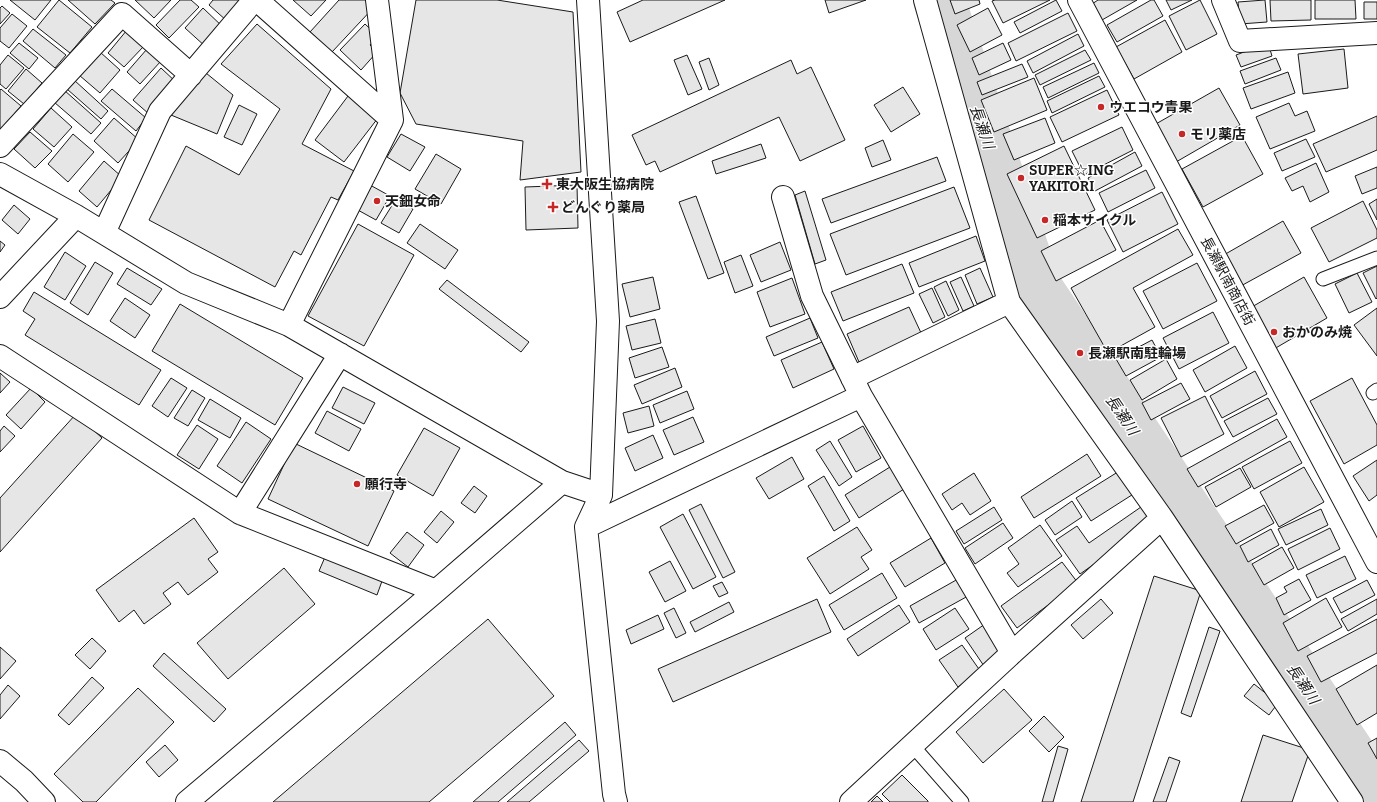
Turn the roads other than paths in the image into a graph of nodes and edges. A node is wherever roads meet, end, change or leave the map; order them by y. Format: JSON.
{"nodes":[{"id":1,"x":256,"y":0,"type":"edge"},
{"id":2,"x":377,"y":0,"type":"edge"},
{"id":3,"x":588,"y":0,"type":"edge"},
{"id":4,"x":924,"y":0,"type":"edge"},
{"id":5,"x":1079,"y":0,"type":"edge"},
{"id":6,"x":1223,"y":0,"type":"edge"},
{"id":7,"x":1377,"y":33,"type":"edge"},
{"id":8,"x":191,"y":75,"type":"junction"},
{"id":9,"x":392,"y":120,"type":"junction"},
{"id":10,"x":0,"y":146,"type":"edge"},
{"id":11,"x":0,"y":174,"type":"edge"},
{"id":12,"x":783,"y":197,"type":"dead end"},
{"id":13,"x":76,"y":216,"type":"junction"},
{"id":14,"x":104,"y":233,"type":"junction"},
{"id":15,"x":1377,"y":258,"type":"edge"},
{"id":16,"x":1323,"y":279,"type":"dead end"},
{"id":17,"x":0,"y":297,"type":"edge"},
{"id":18,"x":1009,"y":302,"type":"junction"},
{"id":19,"x":289,"y":325,"type":"junction"},
{"id":20,"x":340,"y":354,"type":"junction"},
{"id":21,"x":0,"y":356,"type":"edge"},
{"id":22,"x":857,"y":387,"type":"junction"},
{"id":23,"x":562,"y":482,"type":"junction"},
{"id":24,"x":601,"y":495,"type":"junction"},
{"id":25,"x":240,"y":513,"type":"junction"},
{"id":26,"x":1162,"y":518,"type":"junction"},
{"id":27,"x":586,"y":528,"type":"junction"},
{"id":28,"x":1377,"y":562,"type":"edge"},
{"id":29,"x":436,"y":591,"type":"junction"},
{"id":30,"x":1012,"y":653,"type":"junction"},
{"id":31,"x":912,"y":745,"type":"junction"},
{"id":32,"x":0,"y":761,"type":"edge"},
{"id":33,"x":611,"y":799,"type":"edge"},
{"id":34,"x":44,"y":802,"type":"edge"},
{"id":35,"x":188,"y":802,"type":"edge"},
{"id":36,"x":851,"y":802,"type":"edge"},
{"id":37,"x":962,"y":802,"type":"edge"},
{"id":38,"x":1352,"y":802,"type":"edge"}],
"edges":[{"from":1,"to":8,"type":"street"},
{"from":1,"to":9,"type":"street"},
{"from":2,"to":9,"type":"street"},
{"from":3,"to":24,"type":"street"},
{"from":4,"to":18,"type":"street"},
{"from":5,"to":28,"type":"street","name":"長瀬駅南商店街"},
{"from":6,"to":7,"type":"street"},
{"from":8,"to":10,"type":"street"},
{"from":8,"to":14,"type":"street"},
{"from":9,"to":19,"type":"street"},
{"from":11,"to":13,"type":"street"},
{"from":12,"to":22,"type":"street"},
{"from":13,"to":14,"type":"street"},
{"from":13,"to":17,"type":"street"},
{"from":14,"to":19,"type":"street"},
{"from":15,"to":16,"type":"lane"},
{"from":18,"to":22,"type":"street"},
{"from":18,"to":26,"type":"street"},
{"from":19,"to":20,"type":"street"},
{"from":20,"to":23,"type":"street"},
{"from":20,"to":25,"type":"street"},
{"from":21,"to":25,"type":"street"},
{"from":22,"to":27,"type":"street"},
{"from":22,"to":30,"type":"street"},
{"from":23,"to":24,"type":"street"},
{"from":23,"to":29,"type":"street"},
{"from":24,"to":27,"type":"street"},
{"from":25,"to":29,"type":"street"},
{"from":26,"to":30,"type":"street"},
{"from":26,"to":38,"type":"street"},
{"from":27,"to":33,"type":"street"},
{"from":29,"to":35,"type":"street"},
{"from":30,"to":31,"type":"street"},
{"from":31,"to":36,"type":"street"},
{"from":31,"to":37,"type":"lane"},
{"from":32,"to":34,"type":"street"}]}
